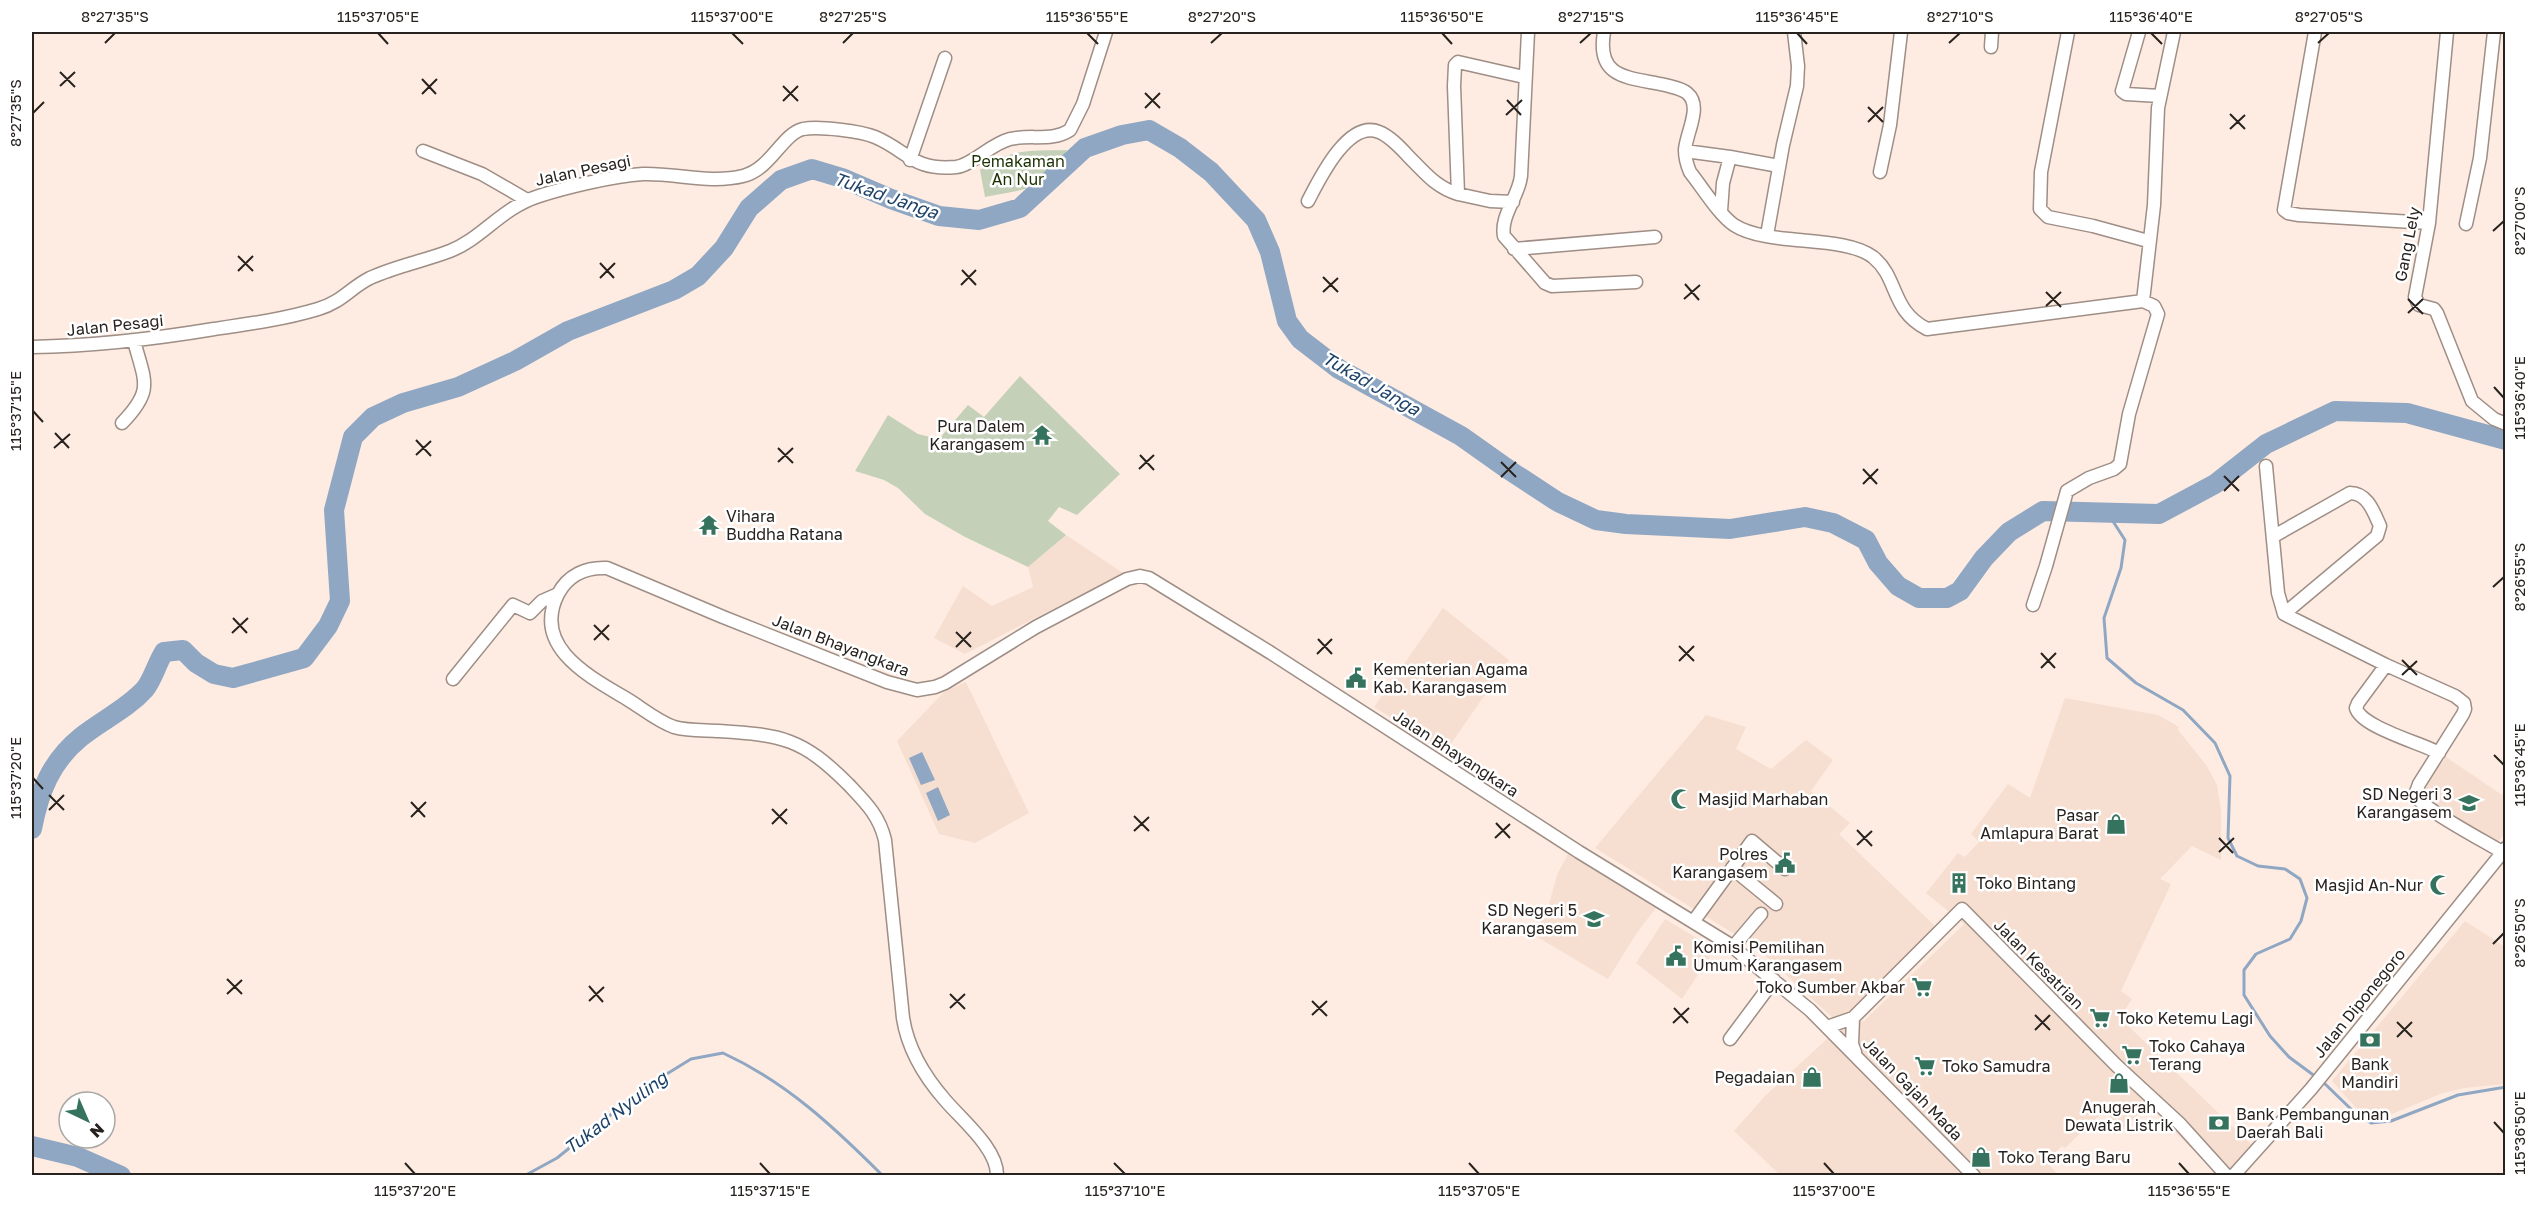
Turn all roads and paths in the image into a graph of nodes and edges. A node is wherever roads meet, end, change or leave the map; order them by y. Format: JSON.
{"nodes":[{"id":1,"x":1106,"y":32,"type":"edge"},
{"id":2,"x":1528,"y":32,"type":"edge"},
{"id":3,"x":1604,"y":32,"type":"edge"},
{"id":4,"x":1794,"y":32,"type":"edge"},
{"id":5,"x":1901,"y":32,"type":"edge"},
{"id":6,"x":1992,"y":32,"type":"edge"},
{"id":7,"x":2068,"y":32,"type":"edge"},
{"id":8,"x":2139,"y":32,"type":"edge"},
{"id":9,"x":2174,"y":32,"type":"edge"},
{"id":10,"x":2316,"y":32,"type":"edge"},
{"id":11,"x":2447,"y":32,"type":"edge"},
{"id":12,"x":2494,"y":32,"type":"edge"},
{"id":13,"x":1991,"y":47,"type":"dead end"},
{"id":14,"x":945,"y":58,"type":"dead end"},
{"id":15,"x":1524,"y":77,"type":"junction"},
{"id":16,"x":2160,"y":96,"type":"junction"},
{"id":17,"x":423,"y":151,"type":"dead end"},
{"id":18,"x":1685,"y":151,"type":"junction"},
{"id":19,"x":1730,"y":157,"type":"junction"},
{"id":20,"x":910,"y":160,"type":"junction"},
{"id":21,"x":1779,"y":166,"type":"junction"},
{"id":22,"x":1880,"y":172,"type":"dead end"},
{"id":23,"x":1458,"y":194,"type":"junction"},
{"id":24,"x":527,"y":200,"type":"junction"},
{"id":25,"x":1308,"y":201,"type":"dead end"},
{"id":26,"x":1513,"y":202,"type":"junction"},
{"id":27,"x":1721,"y":211,"type":"junction"},
{"id":28,"x":2429,"y":223,"type":"junction"},
{"id":29,"x":2466,"y":224,"type":"dead end"},
{"id":30,"x":1767,"y":235,"type":"junction"},
{"id":31,"x":1655,"y":237,"type":"dead end"},
{"id":32,"x":2148,"y":241,"type":"junction"},
{"id":33,"x":1514,"y":249,"type":"junction"},
{"id":34,"x":1636,"y":282,"type":"dead end"},
{"id":35,"x":2143,"y":301,"type":"junction"},
{"id":36,"x":134,"y":341,"type":"junction"},
{"id":37,"x":32,"y":347,"type":"edge"},
{"id":38,"x":122,"y":423,"type":"dead end"},
{"id":39,"x":2505,"y":424,"type":"edge"},
{"id":40,"x":2266,"y":466,"type":"dead end"},
{"id":41,"x":2274,"y":536,"type":"junction"},
{"id":42,"x":558,"y":594,"type":"junction"},
{"id":43,"x":2033,"y":605,"type":"dead end"},
{"id":44,"x":2284,"y":614,"type":"junction"},
{"id":45,"x":2386,"y":665,"type":"junction"},
{"id":46,"x":453,"y":679,"type":"dead end"},
{"id":47,"x":2439,"y":753,"type":"junction"},
{"id":48,"x":2504,"y":850,"type":"edge"},
{"id":49,"x":1732,"y":868,"type":"junction"},
{"id":50,"x":1785,"y":869,"type":"dead end"},
{"id":51,"x":1776,"y":904,"type":"dead end"},
{"id":52,"x":1761,"y":914,"type":"dead end"},
{"id":53,"x":1693,"y":922,"type":"junction"},
{"id":54,"x":1733,"y":947,"type":"junction"},
{"id":55,"x":1774,"y":980,"type":"junction"},
{"id":56,"x":1853,"y":1018,"type":"junction"},
{"id":57,"x":1827,"y":1027,"type":"junction"},
{"id":58,"x":1730,"y":1040,"type":"dead end"},
{"id":59,"x":1855,"y":1053,"type":"junction"},
{"id":60,"x":997,"y":1176,"type":"edge"},
{"id":61,"x":1974,"y":1176,"type":"edge"},
{"id":62,"x":2227,"y":1176,"type":"edge"},
{"id":63,"x":2233,"y":1176,"type":"edge"}],
"edges":[{"from":1,"to":20,"type":"street","name":"Jalan Pesagi"},
{"from":2,"to":15,"type":"street"},
{"from":3,"to":18,"type":"street"},
{"from":4,"to":21,"type":"street"},
{"from":5,"to":22,"type":"street"},
{"from":6,"to":13,"type":"street"},
{"from":7,"to":32,"type":"street"},
{"from":8,"to":16,"type":"street"},
{"from":9,"to":16,"type":"street"},
{"from":10,"to":28,"type":"street"},
{"from":11,"to":28,"type":"street","name":"Gang Lely"},
{"from":12,"to":29,"type":"street"},
{"from":14,"to":20,"type":"street"},
{"from":15,"to":23,"type":"street"},
{"from":15,"to":26,"type":"street"},
{"from":16,"to":32,"type":"street"},
{"from":17,"to":24,"type":"street"},
{"from":18,"to":19,"type":"street"},
{"from":18,"to":27,"type":"street"},
{"from":19,"to":21,"type":"street"},
{"from":19,"to":27,"type":"street"},
{"from":20,"to":24,"type":"street","name":"Jalan Pesagi"},
{"from":21,"to":30,"type":"street"},
{"from":23,"to":25,"type":"street"},
{"from":23,"to":26,"type":"street"},
{"from":24,"to":36,"type":"street","name":"Jalan Pesagi"},
{"from":26,"to":33,"type":"street"},
{"from":27,"to":30,"type":"street"},
{"from":28,"to":39,"type":"street","name":"Gang Lely"},
{"from":30,"to":35,"type":"street"},
{"from":31,"to":33,"type":"street"},
{"from":32,"to":35,"type":"street"},
{"from":33,"to":34,"type":"street"},
{"from":35,"to":43,"type":"street"},
{"from":36,"to":37,"type":"street","name":"Jalan Pesagi"},
{"from":36,"to":38,"type":"street"},
{"from":40,"to":41,"type":"street"},
{"from":41,"to":44,"type":"street"},
{"from":41,"to":44,"type":"street"},
{"from":42,"to":46,"type":"street","name":"Jalan Bhayangkara"},
{"from":42,"to":53,"type":"street","name":"Jalan Bhayangkara"},
{"from":42,"to":60,"type":"street"},
{"from":44,"to":45,"type":"street"},
{"from":45,"to":47,"type":"street"},
{"from":45,"to":47,"type":"street"},
{"from":47,"to":48,"type":"street"},
{"from":48,"to":63,"type":"street","name":"Jalan Diponegoro"},
{"from":49,"to":50,"type":"street"},
{"from":49,"to":51,"type":"street"},
{"from":49,"to":53,"type":"street"},
{"from":52,"to":54,"type":"street"},
{"from":53,"to":54,"type":"street","name":"Jalan Bhayangkara"},
{"from":54,"to":55,"type":"street","name":"Jalan Bhayangkara"},
{"from":55,"to":57,"type":"street","name":"Jalan Bhayangkara"},
{"from":55,"to":58,"type":"street"},
{"from":56,"to":57,"type":"street"},
{"from":56,"to":59,"type":"street"},
{"from":56,"to":62,"type":"street","name":"Jalan Kesatrian"},
{"from":57,"to":59,"type":"street","name":"Jalan Gajah Mada"},
{"from":59,"to":61,"type":"street","name":"Jalan Gajah Mada"}]}
